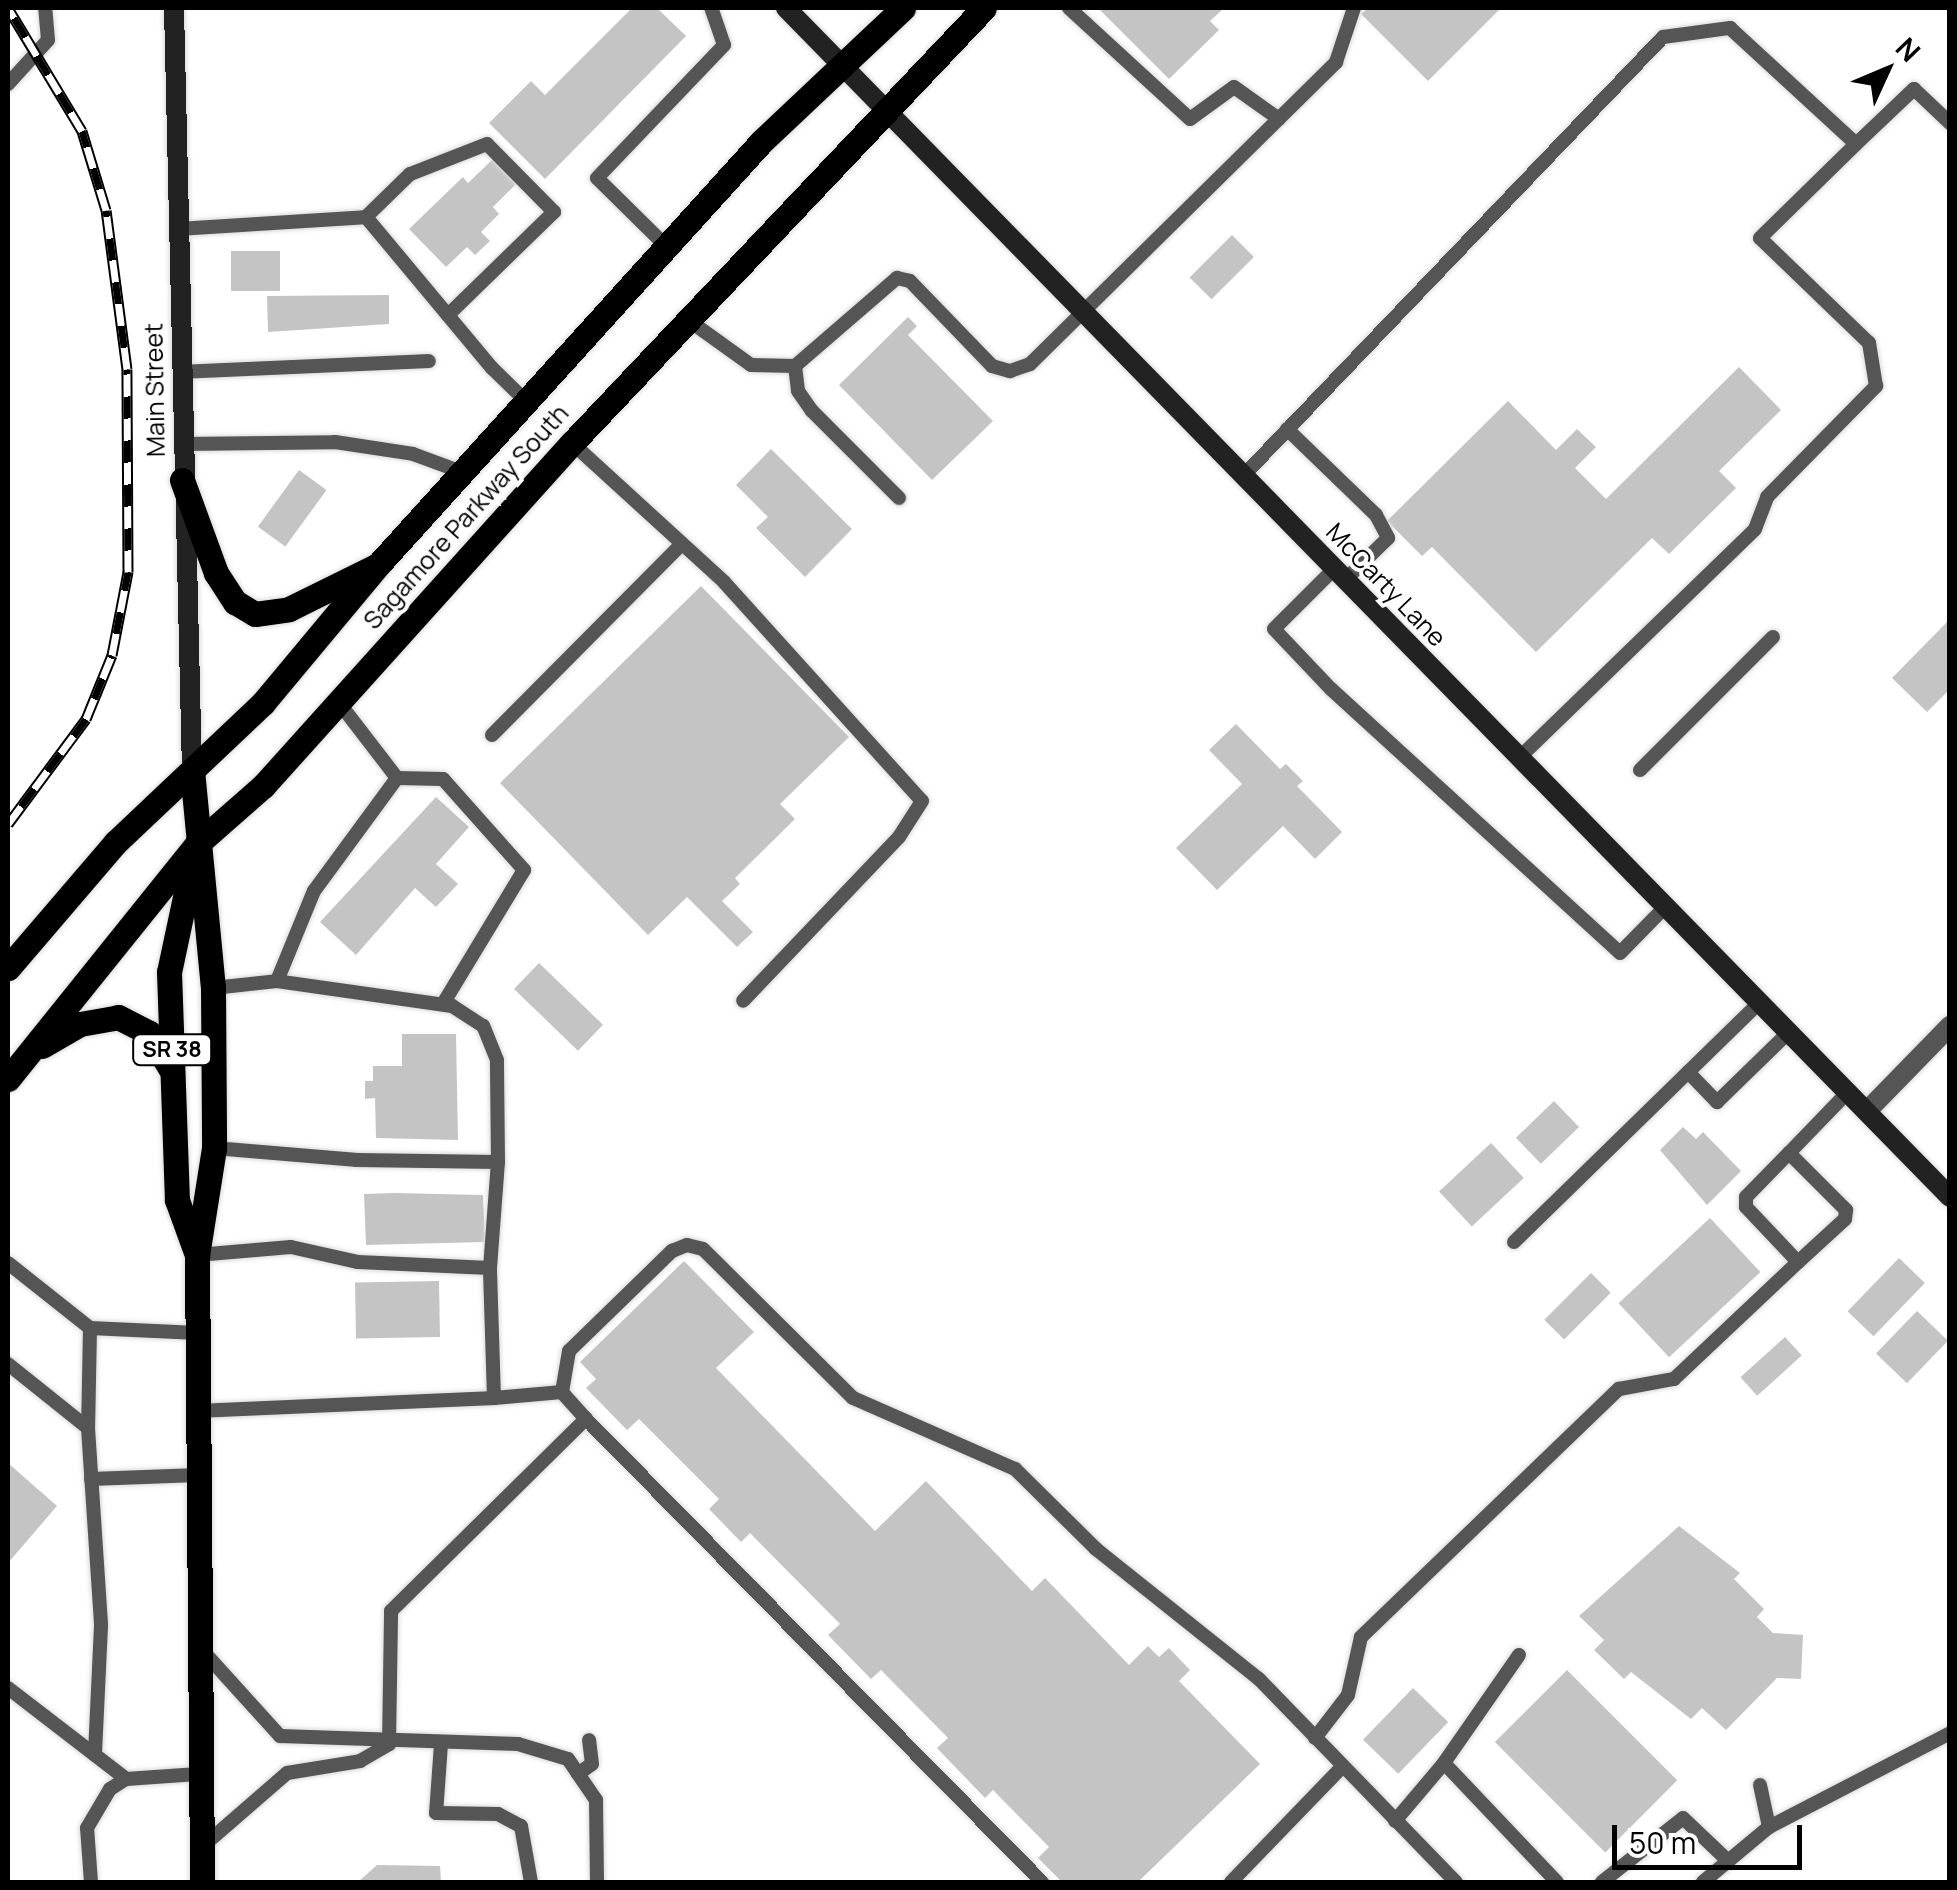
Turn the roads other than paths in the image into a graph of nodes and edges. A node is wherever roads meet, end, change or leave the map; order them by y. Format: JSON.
{"nodes":[{"id":1,"x":45,"y":8,"type":"edge"},
{"id":2,"x":174,"y":8,"type":"edge"},
{"id":3,"x":711,"y":8,"type":"edge"},
{"id":4,"x":786,"y":8,"type":"edge"},
{"id":5,"x":903,"y":8,"type":"edge"},
{"id":6,"x":984,"y":8,"type":"edge"},
{"id":7,"x":1069,"y":8,"type":"edge"},
{"id":8,"x":1354,"y":8,"type":"edge"},
{"id":9,"x":842,"y":65,"type":"junction"},
{"id":10,"x":8,"y":84,"type":"edge"},
{"id":11,"x":884,"y":108,"type":"junction"},
{"id":12,"x":1279,"y":119,"type":"junction"},
{"id":13,"x":1950,"y":124,"type":"edge"},
{"id":14,"x":1856,"y":144,"type":"junction"},
{"id":15,"x":366,"y":216,"type":"junction"},
{"id":16,"x":176,"y":229,"type":"junction"},
{"id":17,"x":667,"y":247,"type":"junction"},
{"id":18,"x":1086,"y":313,"type":"junction"},
{"id":19,"x":448,"y":316,"type":"junction"},
{"id":20,"x":687,"y":320,"type":"junction"},
{"id":21,"x":429,"y":361,"type":"dead end"},
{"id":22,"x":794,"y":366,"type":"junction"},
{"id":23,"x":180,"y":372,"type":"junction"},
{"id":24,"x":527,"y":402,"type":"junction"},
{"id":25,"x":1288,"y":430,"type":"junction"},
{"id":26,"x":572,"y":443,"type":"junction"},
{"id":27,"x":182,"y":444,"type":"junction"},
{"id":28,"x":462,"y":472,"type":"junction"},
{"id":29,"x":1244,"y":475,"type":"junction"},
{"id":30,"x":182,"y":480,"type":"junction"},
{"id":31,"x":900,"y":498,"type":"dead end"},
{"id":32,"x":682,"y":545,"type":"junction"},
{"id":33,"x":378,"y":565,"type":"junction"},
{"id":34,"x":1340,"y":574,"type":"junction"},
{"id":35,"x":1773,"y":637,"type":"dead end"},
{"id":36,"x":340,"y":704,"type":"junction"},
{"id":37,"x":492,"y":735,"type":"dead end"},
{"id":38,"x":1520,"y":756,"type":"junction"},
{"id":39,"x":192,"y":770,"type":"junction"},
{"id":40,"x":1640,"y":770,"type":"dead end"},
{"id":41,"x":397,"y":778,"type":"junction"},
{"id":42,"x":197,"y":844,"type":"junction"},
{"id":43,"x":1666,"y":906,"type":"junction"},
{"id":44,"x":8,"y":968,"type":"edge"},
{"id":45,"x":277,"y":981,"type":"junction"},
{"id":46,"x":213,"y":988,"type":"junction"},
{"id":47,"x":744,"y":1001,"type":"dead end"},
{"id":48,"x":1760,"y":1002,"type":"junction"},
{"id":49,"x":443,"y":1004,"type":"junction"},
{"id":50,"x":1950,"y":1026,"type":"edge"},
{"id":51,"x":1789,"y":1032,"type":"junction"},
{"id":52,"x":15,"y":1070,"type":"edge"},
{"id":53,"x":1688,"y":1072,"type":"junction"},
{"id":54,"x":173,"y":1075,"type":"junction"},
{"id":55,"x":1848,"y":1092,"type":"junction"},
{"id":56,"x":1866,"y":1111,"type":"junction"},
{"id":57,"x":214,"y":1148,"type":"junction"},
{"id":58,"x":1789,"y":1153,"type":"junction"},
{"id":59,"x":498,"y":1162,"type":"junction"},
{"id":60,"x":1950,"y":1197,"type":"edge"},
{"id":61,"x":1514,"y":1242,"type":"dead end"},
{"id":62,"x":198,"y":1254,"type":"junction"},
{"id":63,"x":1798,"y":1262,"type":"junction"},
{"id":64,"x":8,"y":1264,"type":"edge"},
{"id":65,"x":490,"y":1268,"type":"junction"},
{"id":66,"x":90,"y":1328,"type":"junction"},
{"id":67,"x":198,"y":1333,"type":"junction"},
{"id":68,"x":8,"y":1364,"type":"edge"},
{"id":69,"x":562,"y":1392,"type":"junction"},
{"id":70,"x":494,"y":1398,"type":"junction"},
{"id":71,"x":198,"y":1411,"type":"junction"},
{"id":72,"x":586,"y":1419,"type":"junction"},
{"id":73,"x":88,"y":1428,"type":"junction"},
{"id":74,"x":198,"y":1475,"type":"junction"},
{"id":75,"x":91,"y":1479,"type":"junction"},
{"id":76,"x":198,"y":1645,"type":"junction"},
{"id":77,"x":1519,"y":1655,"type":"dead end"},
{"id":78,"x":8,"y":1688,"type":"edge"},
{"id":79,"x":1950,"y":1733,"type":"edge"},
{"id":80,"x":1315,"y":1738,"type":"junction"},
{"id":81,"x":589,"y":1740,"type":"dead end"},
{"id":82,"x":389,"y":1744,"type":"junction"},
{"id":83,"x":440,"y":1744,"type":"junction"},
{"id":84,"x":96,"y":1755,"type":"junction"},
{"id":85,"x":1444,"y":1763,"type":"junction"},
{"id":86,"x":1343,"y":1766,"type":"junction"},
{"id":87,"x":198,"y":1774,"type":"junction"},
{"id":88,"x":578,"y":1774,"type":"junction"},
{"id":89,"x":126,"y":1778,"type":"junction"},
{"id":90,"x":1760,"y":1785,"type":"dead end"},
{"id":91,"x":1396,"y":1821,"type":"junction"},
{"id":92,"x":1769,"y":1827,"type":"junction"},
{"id":93,"x":200,"y":1849,"type":"junction"},
{"id":94,"x":1726,"y":1859,"type":"junction"},
{"id":95,"x":91,"y":1882,"type":"edge"},
{"id":96,"x":202,"y":1882,"type":"edge"},
{"id":97,"x":531,"y":1882,"type":"edge"},
{"id":98,"x":597,"y":1882,"type":"edge"},
{"id":99,"x":1042,"y":1882,"type":"edge"},
{"id":100,"x":1231,"y":1882,"type":"edge"},
{"id":101,"x":1456,"y":1882,"type":"edge"},
{"id":102,"x":1557,"y":1882,"type":"edge"},
{"id":103,"x":1602,"y":1882,"type":"edge"},
{"id":104,"x":1703,"y":1882,"type":"edge"}],
"edges":[{"from":1,"to":10,"type":"lane"},
{"from":2,"to":16,"type":"main road","name":"Main Street"},
{"from":3,"to":17,"type":"lane"},
{"from":4,"to":9,"type":"main road","name":"McCarty Lane"},
{"from":5,"to":9,"type":"main road","name":"Sagamore Parkway South"},
{"from":6,"to":11,"type":"main road","name":"Sagamore Parkway South"},
{"from":7,"to":12,"type":"lane"},
{"from":8,"to":12,"type":"lane"},
{"from":9,"to":11,"type":"main road","name":"McCarty Lane"},
{"from":9,"to":17,"type":"main road","name":"Sagamore Parkway South"},
{"from":11,"to":18,"type":"main road","name":"McCarty Lane"},
{"from":11,"to":20,"type":"main road","name":"Sagamore Parkway South"},
{"from":12,"to":18,"type":"lane"},
{"from":13,"to":14,"type":"lane"},
{"from":14,"to":25,"type":"lane"},
{"from":14,"to":38,"type":"lane"},
{"from":15,"to":16,"type":"lane"},
{"from":15,"to":19,"type":"lane"},
{"from":15,"to":19,"type":"lane"},
{"from":16,"to":23,"type":"main road","name":"Main Street"},
{"from":17,"to":24,"type":"main road","name":"Sagamore Parkway South"},
{"from":18,"to":22,"type":"lane"},
{"from":18,"to":29,"type":"main road","name":"McCarty Lane"},
{"from":19,"to":24,"type":"lane"},
{"from":20,"to":22,"type":"lane"},
{"from":20,"to":26,"type":"main road","name":"Sagamore Parkway South"},
{"from":21,"to":23,"type":"lane"},
{"from":22,"to":31,"type":"lane"},
{"from":23,"to":27,"type":"main road","name":"Main Street"},
{"from":24,"to":28,"type":"main road","name":"Sagamore Parkway South"},
{"from":25,"to":29,"type":"lane"},
{"from":25,"to":34,"type":"lane"},
{"from":26,"to":32,"type":"lane"},
{"from":26,"to":36,"type":"main road","name":"Sagamore Parkway South"},
{"from":27,"to":28,"type":"lane"},
{"from":27,"to":30,"type":"main road","name":"Main Street"},
{"from":28,"to":33,"type":"main road","name":"Sagamore Parkway South"},
{"from":29,"to":34,"type":"main road","name":"McCarty Lane"},
{"from":30,"to":33,"type":"main road"},
{"from":30,"to":39,"type":"main road","name":"Main Street"},
{"from":32,"to":37,"type":"lane"},
{"from":32,"to":47,"type":"lane"},
{"from":33,"to":39,"type":"main road","name":"Sagamore Parkway South"},
{"from":34,"to":38,"type":"main road","name":"McCarty Lane"},
{"from":34,"to":43,"type":"lane"},
{"from":35,"to":40,"type":"lane"},
{"from":36,"to":41,"type":"lane"},
{"from":36,"to":42,"type":"main road","name":"Sagamore Parkway South"},
{"from":38,"to":43,"type":"main road","name":"McCarty Lane"},
{"from":39,"to":42,"type":"main road","number":"SR 38"},
{"from":39,"to":44,"type":"main road","name":"Sagamore Parkway South"},
{"from":41,"to":45,"type":"lane"},
{"from":41,"to":49,"type":"lane"},
{"from":42,"to":46,"type":"main road","number":"SR 38"},
{"from":42,"to":52,"type":"main road","name":"Sagamore Parkway South"},
{"from":42,"to":54,"type":"main road","number":"SR 38"},
{"from":43,"to":48,"type":"main road","name":"McCarty Lane"},
{"from":45,"to":46,"type":"lane"},
{"from":45,"to":49,"type":"lane"},
{"from":46,"to":57,"type":"main road","number":"SR 38"},
{"from":48,"to":51,"type":"main road","name":"McCarty Lane"},
{"from":48,"to":53,"type":"lane"},
{"from":49,"to":59,"type":"lane"},
{"from":50,"to":56,"type":"street"},
{"from":51,"to":53,"type":"lane"},
{"from":51,"to":55,"type":"main road","name":"McCarty Lane"},
{"from":52,"to":54,"type":"main road"},
{"from":53,"to":61,"type":"lane"},
{"from":54,"to":62,"type":"main road","number":"SR 38"},
{"from":55,"to":56,"type":"main road","name":"McCarty Lane"},
{"from":55,"to":58,"type":"lane"},
{"from":56,"to":60,"type":"main road","name":"McCarty Lane"},
{"from":57,"to":59,"type":"lane"},
{"from":57,"to":62,"type":"main road","number":"SR 38"},
{"from":58,"to":63,"type":"lane"},
{"from":58,"to":63,"type":"lane"},
{"from":59,"to":65,"type":"lane"},
{"from":62,"to":65,"type":"lane"},
{"from":62,"to":67,"type":"main road","number":"SR 38"},
{"from":63,"to":80,"type":"lane"},
{"from":64,"to":66,"type":"lane"},
{"from":65,"to":70,"type":"lane"},
{"from":66,"to":67,"type":"lane"},
{"from":66,"to":73,"type":"lane"},
{"from":67,"to":71,"type":"main road","number":"SR 38"},
{"from":68,"to":73,"type":"lane"},
{"from":69,"to":70,"type":"lane"},
{"from":69,"to":72,"type":"lane"},
{"from":69,"to":80,"type":"lane"},
{"from":70,"to":71,"type":"lane"},
{"from":71,"to":74,"type":"main road","number":"SR 38"},
{"from":72,"to":82,"type":"lane"},
{"from":72,"to":99,"type":"lane"},
{"from":73,"to":75,"type":"lane"},
{"from":74,"to":75,"type":"lane"},
{"from":74,"to":76,"type":"main road","number":"SR 38"},
{"from":75,"to":84,"type":"lane"},
{"from":76,"to":82,"type":"lane"},
{"from":76,"to":87,"type":"main road","number":"SR 38"},
{"from":77,"to":85,"type":"lane"},
{"from":78,"to":84,"type":"lane"},
{"from":79,"to":92,"type":"lane"},
{"from":80,"to":86,"type":"lane"},
{"from":81,"to":88,"type":"lane"},
{"from":82,"to":83,"type":"lane"},
{"from":82,"to":93,"type":"lane"},
{"from":83,"to":88,"type":"lane"},
{"from":83,"to":97,"type":"lane"},
{"from":84,"to":89,"type":"lane"},
{"from":85,"to":91,"type":"lane"},
{"from":85,"to":102,"type":"lane"},
{"from":86,"to":91,"type":"lane"},
{"from":86,"to":100,"type":"lane"},
{"from":87,"to":89,"type":"lane"},
{"from":87,"to":93,"type":"main road","number":"SR 38"},
{"from":88,"to":98,"type":"lane"},
{"from":89,"to":95,"type":"lane"},
{"from":90,"to":92,"type":"lane"},
{"from":91,"to":101,"type":"lane"},
{"from":92,"to":94,"type":"lane"},
{"from":93,"to":96,"type":"main road","number":"SR 38"},
{"from":94,"to":103,"type":"lane"},
{"from":94,"to":104,"type":"lane"}]}
